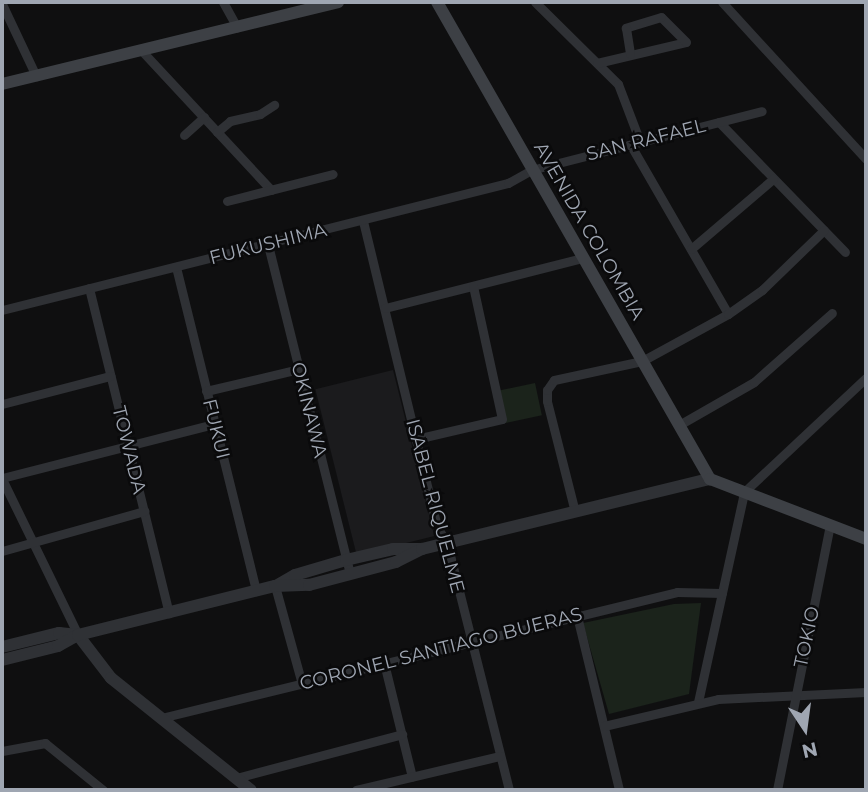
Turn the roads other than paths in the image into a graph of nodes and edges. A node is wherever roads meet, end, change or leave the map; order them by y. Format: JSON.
{"nodes":[{"id":1,"x":223,"y":2,"type":"edge"},
{"id":2,"x":338,"y":2,"type":"edge"},
{"id":3,"x":436,"y":2,"type":"edge"},
{"id":4,"x":535,"y":2,"type":"edge"},
{"id":5,"x":722,"y":2,"type":"edge"},
{"id":6,"x":2,"y":4,"type":"edge"},
{"id":7,"x":237,"y":27,"type":"junction"},
{"id":8,"x":141,"y":50,"type":"junction"},
{"id":9,"x":630,"y":54,"type":"junction"},
{"id":10,"x":597,"y":63,"type":"junction"},
{"id":11,"x":36,"y":76,"type":"junction"},
{"id":12,"x":2,"y":84,"type":"edge"},
{"id":13,"x":274,"y":105,"type":"dead end"},
{"id":14,"x":762,"y":111,"type":"dead end"},
{"id":15,"x":204,"y":117,"type":"junction"},
{"id":16,"x":719,"y":122,"type":"junction"},
{"id":17,"x":217,"y":132,"type":"junction"},
{"id":18,"x":184,"y":135,"type":"dead end"},
{"id":19,"x":635,"y":143,"type":"junction"},
{"id":20,"x":866,"y":159,"type":"edge"},
{"id":21,"x":531,"y":170,"type":"junction"},
{"id":22,"x":333,"y":174,"type":"dead end"},
{"id":23,"x":773,"y":179,"type":"junction"},
{"id":24,"x":271,"y":190,"type":"junction"},
{"id":25,"x":227,"y":201,"type":"dead end"},
{"id":26,"x":363,"y":220,"type":"junction"},
{"id":27,"x":824,"y":230,"type":"junction"},
{"id":28,"x":268,"y":245,"type":"junction"},
{"id":29,"x":691,"y":249,"type":"junction"},
{"id":30,"x":845,"y":252,"type":"dead end"},
{"id":31,"x":582,"y":258,"type":"junction"},
{"id":32,"x":176,"y":267,"type":"junction"},
{"id":33,"x":473,"y":286,"type":"junction"},
{"id":34,"x":89,"y":288,"type":"junction"},
{"id":35,"x":385,"y":308,"type":"junction"},
{"id":36,"x":2,"y":310,"type":"edge"},
{"id":37,"x":832,"y":313,"type":"dead end"},
{"id":38,"x":728,"y":314,"type":"junction"},
{"id":39,"x":642,"y":361,"type":"junction"},
{"id":40,"x":299,"y":369,"type":"junction"},
{"id":41,"x":110,"y":376,"type":"junction"},
{"id":42,"x":866,"y":378,"type":"edge"},
{"id":43,"x":206,"y":391,"type":"junction"},
{"id":44,"x":2,"y":404,"type":"edge"},
{"id":45,"x":215,"y":424,"type":"junction"},
{"id":46,"x":679,"y":425,"type":"junction"},
{"id":47,"x":416,"y":439,"type":"junction"},
{"id":48,"x":127,"y":446,"type":"junction"},
{"id":49,"x":2,"y":478,"type":"edge"},
{"id":50,"x":710,"y":479,"type":"junction"},
{"id":51,"x":744,"y":492,"type":"junction"},
{"id":52,"x":144,"y":511,"type":"junction"},
{"id":53,"x":575,"y":512,"type":"junction"},
{"id":54,"x":830,"y":525,"type":"junction"},
{"id":55,"x":866,"y":539,"type":"edge"},
{"id":56,"x":32,"y":541,"type":"junction"},
{"id":57,"x":447,"y":543,"type":"junction"},
{"id":58,"x":422,"y":549,"type":"junction"},
{"id":59,"x":2,"y":551,"type":"edge"},
{"id":60,"x":346,"y":561,"type":"junction"},
{"id":61,"x":350,"y":574,"type":"junction"},
{"id":62,"x":275,"y":586,"type":"junction"},
{"id":63,"x":256,"y":591,"type":"junction"},
{"id":64,"x":722,"y":593,"type":"junction"},
{"id":65,"x":169,"y":613,"type":"junction"},
{"id":66,"x":577,"y":616,"type":"junction"},
{"id":67,"x":78,"y":635,"type":"junction"},
{"id":68,"x":472,"y":642,"type":"junction"},
{"id":69,"x":2,"y":647,"type":"edge"},
{"id":70,"x":2,"y":660,"type":"edge"},
{"id":71,"x":384,"y":663,"type":"junction"},
{"id":72,"x":302,"y":684,"type":"junction"},
{"id":73,"x":866,"y":692,"type":"edge"},
{"id":74,"x":795,"y":693,"type":"junction"},
{"id":75,"x":698,"y":702,"type":"junction"},
{"id":76,"x":161,"y":718,"type":"junction"},
{"id":77,"x":604,"y":726,"type":"junction"},
{"id":78,"x":402,"y":734,"type":"junction"},
{"id":79,"x":2,"y":751,"type":"edge"},
{"id":80,"x":500,"y":756,"type":"junction"},
{"id":81,"x":412,"y":777,"type":"junction"},
{"id":82,"x":236,"y":778,"type":"junction"},
{"id":83,"x":248,"y":789,"type":"edge"},
{"id":84,"x":103,"y":790,"type":"edge"},
{"id":85,"x":356,"y":790,"type":"edge"},
{"id":86,"x":509,"y":790,"type":"edge"},
{"id":87,"x":620,"y":790,"type":"edge"},
{"id":88,"x":777,"y":790,"type":"edge"}],
"edges":[{"from":1,"to":7,"type":"street"},
{"from":2,"to":7,"type":"main road"},
{"from":3,"to":21,"type":"main road","name":"AVENIDA COLOMBIA"},
{"from":4,"to":10,"type":"street"},
{"from":5,"to":20,"type":"street"},
{"from":6,"to":11,"type":"street"},
{"from":7,"to":8,"type":"main road"},
{"from":8,"to":11,"type":"main road"},
{"from":8,"to":15,"type":"street"},
{"from":9,"to":9,"type":"street"},
{"from":9,"to":10,"type":"street"},
{"from":10,"to":19,"type":"street"},
{"from":11,"to":12,"type":"main road"},
{"from":13,"to":17,"type":"street"},
{"from":14,"to":16,"type":"street","name":"SAN RAFAEL"},
{"from":15,"to":17,"type":"street"},
{"from":15,"to":18,"type":"street"},
{"from":16,"to":19,"type":"street","name":"SAN RAFAEL"},
{"from":16,"to":23,"type":"street"},
{"from":17,"to":24,"type":"street"},
{"from":19,"to":21,"type":"street","name":"SAN RAFAEL"},
{"from":19,"to":29,"type":"street"},
{"from":21,"to":26,"type":"street","name":"FUKUSHIMA"},
{"from":21,"to":31,"type":"main road","name":"AVENIDA COLOMBIA"},
{"from":22,"to":24,"type":"street"},
{"from":23,"to":27,"type":"street"},
{"from":23,"to":29,"type":"street"},
{"from":24,"to":25,"type":"street"},
{"from":26,"to":28,"type":"street","name":"FUKUSHIMA"},
{"from":26,"to":35,"type":"street","name":"ISABEL RIQUELME"},
{"from":27,"to":30,"type":"street"},
{"from":27,"to":38,"type":"street"},
{"from":28,"to":32,"type":"street","name":"FUKUSHIMA"},
{"from":28,"to":40,"type":"street","name":"OKINAWA"},
{"from":29,"to":38,"type":"street"},
{"from":31,"to":33,"type":"street"},
{"from":31,"to":39,"type":"main road","name":"AVENIDA COLOMBIA"},
{"from":32,"to":34,"type":"street","name":"FUKUSHIMA"},
{"from":32,"to":43,"type":"street","name":"FUKUI"},
{"from":33,"to":35,"type":"street"},
{"from":33,"to":47,"type":"street"},
{"from":34,"to":36,"type":"street","name":"FUKUSHIMA"},
{"from":34,"to":41,"type":"street","name":"TOWADA"},
{"from":35,"to":47,"type":"street","name":"ISABEL RIQUELME"},
{"from":37,"to":46,"type":"street"},
{"from":38,"to":39,"type":"street"},
{"from":39,"to":46,"type":"main road","name":"AVENIDA COLOMBIA"},
{"from":39,"to":53,"type":"street"},
{"from":40,"to":43,"type":"street"},
{"from":40,"to":60,"type":"street","name":"OKINAWA"},
{"from":41,"to":44,"type":"street"},
{"from":41,"to":48,"type":"street","name":"TOWADA"},
{"from":42,"to":51,"type":"street"},
{"from":43,"to":45,"type":"street","name":"FUKUI"},
{"from":45,"to":48,"type":"street"},
{"from":45,"to":63,"type":"street","name":"FUKUI"},
{"from":46,"to":50,"type":"main road","name":"AVENIDA COLOMBIA"},
{"from":47,"to":57,"type":"street","name":"ISABEL RIQUELME"},
{"from":48,"to":49,"type":"street"},
{"from":48,"to":52,"type":"street","name":"TOWADA"},
{"from":49,"to":56,"type":"street"},
{"from":50,"to":51,"type":"main road"},
{"from":50,"to":53,"type":"street"},
{"from":51,"to":54,"type":"main road"},
{"from":51,"to":64,"type":"street"},
{"from":52,"to":56,"type":"street"},
{"from":52,"to":65,"type":"street","name":"TOWADA"},
{"from":53,"to":57,"type":"street"},
{"from":54,"to":55,"type":"main road"},
{"from":54,"to":74,"type":"street","name":"TOKIO"},
{"from":56,"to":59,"type":"street"},
{"from":56,"to":67,"type":"street"},
{"from":57,"to":58,"type":"street"},
{"from":57,"to":68,"type":"street","name":"ISABEL RIQUELME"},
{"from":58,"to":60,"type":"street"},
{"from":58,"to":61,"type":"street"},
{"from":60,"to":61,"type":"street","name":"OKINAWA"},
{"from":60,"to":62,"type":"street"},
{"from":61,"to":62,"type":"street"},
{"from":62,"to":63,"type":"street"},
{"from":62,"to":72,"type":"street"},
{"from":63,"to":65,"type":"street"},
{"from":64,"to":66,"type":"street","name":"CORONEL SANTIAGO BUERAS"},
{"from":64,"to":75,"type":"street"},
{"from":65,"to":67,"type":"street"},
{"from":66,"to":68,"type":"street","name":"CORONEL SANTIAGO BUERAS"},
{"from":66,"to":77,"type":"street"},
{"from":67,"to":69,"type":"street"},
{"from":67,"to":70,"type":"street"},
{"from":67,"to":76,"type":"street"},
{"from":68,"to":71,"type":"street","name":"CORONEL SANTIAGO BUERAS"},
{"from":68,"to":80,"type":"street","name":"ISABEL RIQUELME"},
{"from":71,"to":72,"type":"street","name":"CORONEL SANTIAGO BUERAS"},
{"from":71,"to":78,"type":"street"},
{"from":72,"to":76,"type":"street","name":"CORONEL SANTIAGO BUERAS"},
{"from":73,"to":74,"type":"street"},
{"from":74,"to":75,"type":"street"},
{"from":74,"to":88,"type":"street","name":"TOKIO"},
{"from":75,"to":77,"type":"street"},
{"from":76,"to":82,"type":"street"},
{"from":77,"to":87,"type":"street"},
{"from":78,"to":81,"type":"street"},
{"from":78,"to":82,"type":"street"},
{"from":79,"to":84,"type":"street"},
{"from":80,"to":81,"type":"street"},
{"from":80,"to":86,"type":"street","name":"ISABEL RIQUELME"},
{"from":81,"to":85,"type":"street"},
{"from":82,"to":83,"type":"street"}]}
